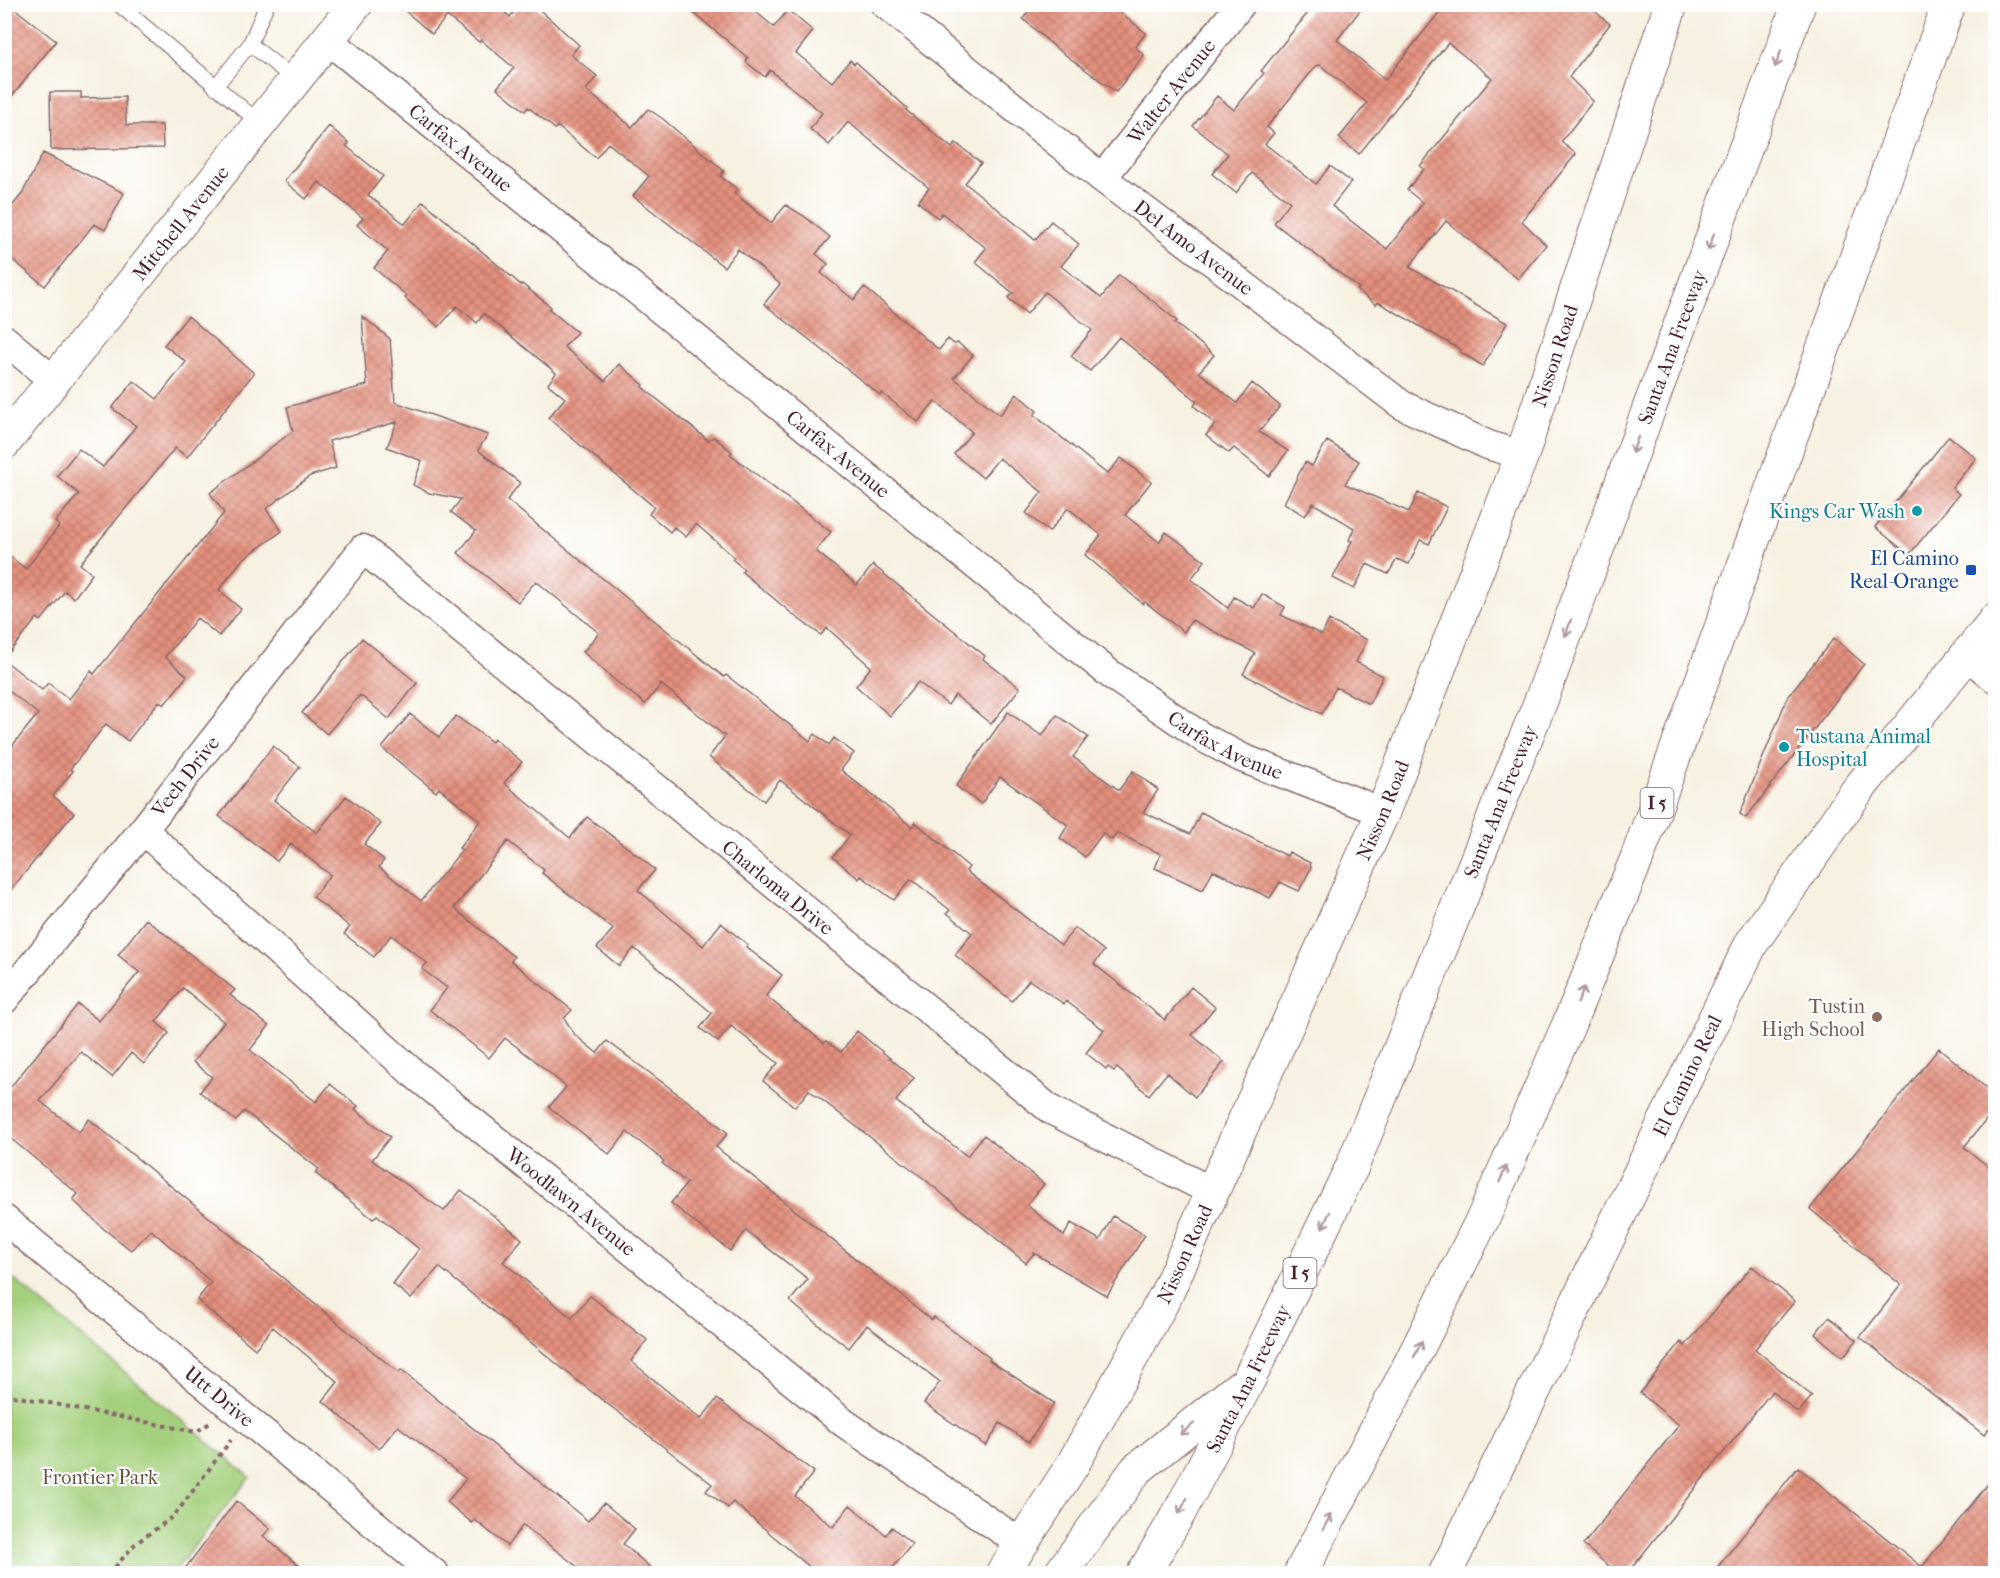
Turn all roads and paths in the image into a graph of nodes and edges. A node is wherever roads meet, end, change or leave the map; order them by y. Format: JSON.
{"nodes":[{"id":1,"x":118,"y":4,"type":"edge"},
{"id":2,"x":267,"y":4,"type":"edge"},
{"id":3,"x":356,"y":4,"type":"edge"},
{"id":4,"x":885,"y":4,"type":"edge"},
{"id":5,"x":1241,"y":4,"type":"edge"},
{"id":6,"x":1671,"y":4,"type":"edge"},
{"id":7,"x":1799,"y":4,"type":"edge"},
{"id":8,"x":1949,"y":4,"type":"edge"},
{"id":9,"x":328,"y":40,"type":"junction"},
{"id":10,"x":250,"y":44,"type":"junction"},
{"id":11,"x":296,"y":81,"type":"junction"},
{"id":12,"x":215,"y":87,"type":"junction"},
{"id":13,"x":261,"y":124,"type":"junction"},
{"id":14,"x":1102,"y":178,"type":"junction"},
{"id":15,"x":4,"y":339,"type":"edge"},
{"id":16,"x":54,"y":381,"type":"junction"},
{"id":17,"x":4,"y":443,"type":"edge"},
{"id":18,"x":1522,"y":455,"type":"junction"},
{"id":19,"x":363,"y":549,"type":"joint"},
{"id":20,"x":1995,"y":619,"type":"edge"},
{"id":21,"x":1968,"y":653,"type":"junction"},
{"id":22,"x":1995,"y":676,"type":"edge"},
{"id":23,"x":1383,"y":812,"type":"junction"},
{"id":24,"x":143,"y":830,"type":"junction"},
{"id":25,"x":4,"y":1000,"type":"edge"},
{"id":26,"x":1213,"y":1192,"type":"junction"},
{"id":27,"x":4,"y":1219,"type":"edge"},
{"id":28,"x":1249,"y":1379,"type":"junction"},
{"id":29,"x":4,"y":1394,"type":"edge"},
{"id":30,"x":240,"y":1412,"type":"junction"},
{"id":31,"x":1022,"y":1544,"type":"junction"},
{"id":32,"x":109,"y":1574,"type":"edge"},
{"id":33,"x":435,"y":1574,"type":"edge"},
{"id":34,"x":1002,"y":1574,"type":"edge"},
{"id":35,"x":1060,"y":1574,"type":"edge"},
{"id":36,"x":1143,"y":1574,"type":"edge"},
{"id":37,"x":1300,"y":1574,"type":"edge"},
{"id":38,"x":1445,"y":1574,"type":"edge"}],
"edges":[{"from":1,"to":12,"type":"lane"},
{"from":2,"to":10,"type":"lane"},
{"from":3,"to":9,"type":"main road","name":"Mitchell Avenue"},
{"from":4,"to":14,"type":"street","name":"Del Amo Avenue"},
{"from":5,"to":14,"type":"street","name":"Walter Avenue"},
{"from":6,"to":18,"type":"main road","name":"Nisson Road"},
{"from":7,"to":28,"type":"main road","name":"Santa Ana Freeway","number":"I 5","one_way":true},
{"from":37,"to":8,"type":"main road","number":"I 5","one_way":true},
{"from":9,"to":11,"type":"main road","name":"Mitchell Avenue"},
{"from":9,"to":23,"type":"street","name":"Carfax Avenue"},
{"from":10,"to":11,"type":"lane"},
{"from":10,"to":12,"type":"lane"},
{"from":11,"to":13,"type":"main road","name":"Mitchell Avenue"},
{"from":12,"to":13,"type":"lane"},
{"from":13,"to":16,"type":"main road","name":"Mitchell Avenue"},
{"from":14,"to":18,"type":"street","name":"Del Amo Avenue"},
{"from":15,"to":16,"type":"street"},
{"from":16,"to":17,"type":"main road","name":"Mitchell Avenue"},
{"from":18,"to":23,"type":"main road","name":"Nisson Road"},
{"from":19,"to":24,"type":"street","name":"Veeh Drive"},
{"from":19,"to":26,"type":"street","name":"Charloma Drive"},
{"from":20,"to":21,"type":"main road","name":"El Camino Real"},
{"from":21,"to":22,"type":"main road"},
{"from":21,"to":38,"type":"main road","name":"El Camino Real"},
{"from":23,"to":26,"type":"main road","name":"Nisson Road"},
{"from":24,"to":25,"type":"street","name":"Veeh Drive"},
{"from":24,"to":31,"type":"street","name":"Woodlawn Avenue"},
{"from":26,"to":31,"type":"main road","name":"Nisson Road"},
{"from":27,"to":30,"type":"street","name":"Utt Drive"},
{"from":28,"to":35,"type":"main road","one_way":true},
{"from":28,"to":36,"type":"main road","name":"Santa Ana Freeway","number":"I 5","one_way":true},
{"from":29,"to":30,"type":"path"},
{"from":30,"to":32,"type":"path"},
{"from":30,"to":33,"type":"street","name":"Utt Drive"},
{"from":31,"to":34,"type":"main road","name":"Nisson Road"}]}
